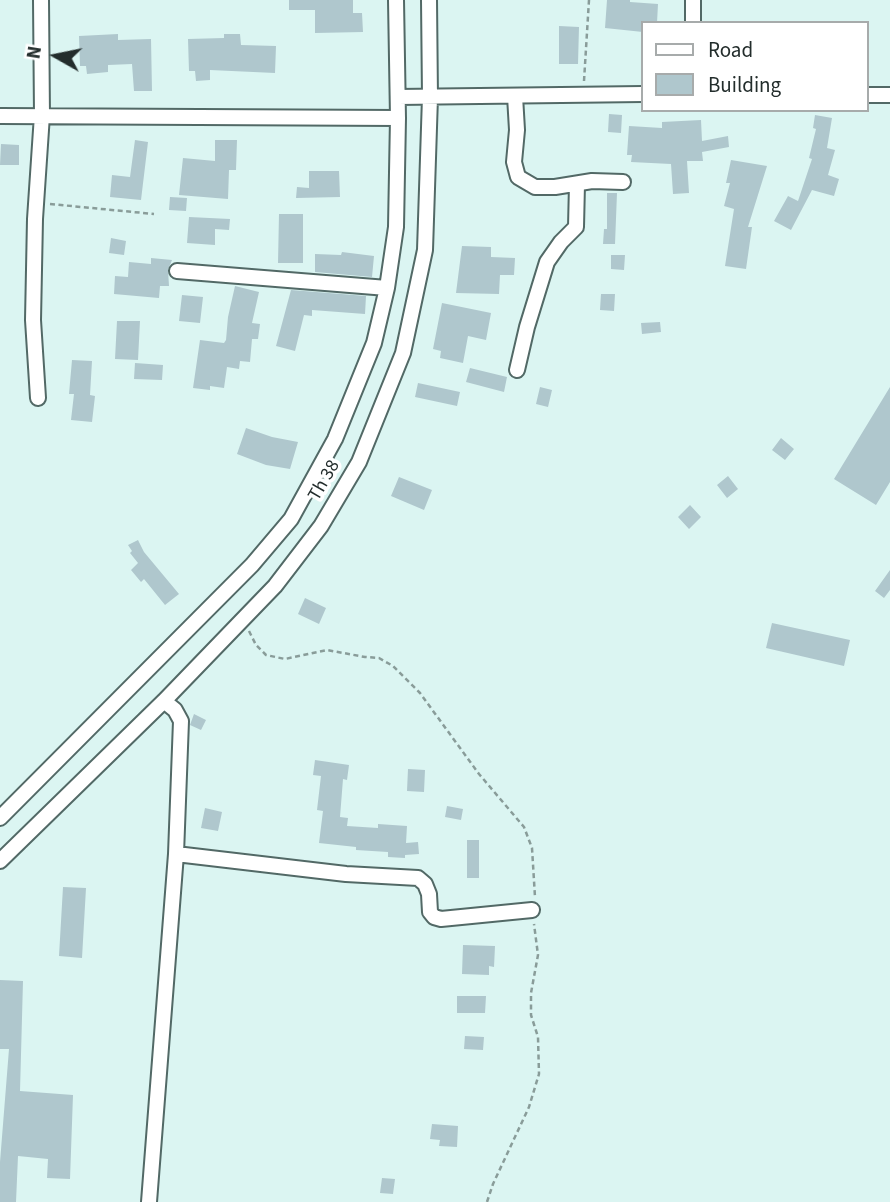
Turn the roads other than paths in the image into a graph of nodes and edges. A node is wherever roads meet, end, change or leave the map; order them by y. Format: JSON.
{"nodes":[{"id":1,"x":41,"y":0,"type":"edge"},
{"id":2,"x":396,"y":0,"type":"edge"},
{"id":3,"x":429,"y":0,"type":"edge"},
{"id":4,"x":693,"y":0,"type":"edge"},
{"id":5,"x":693,"y":21,"type":"edge"},
{"id":6,"x":642,"y":94,"type":"edge"},
{"id":7,"x":869,"y":95,"type":"edge"},
{"id":8,"x":890,"y":95,"type":"edge"},
{"id":9,"x":515,"y":96,"type":"junction"},
{"id":10,"x":398,"y":97,"type":"junction"},
{"id":11,"x":430,"y":97,"type":"junction"},
{"id":12,"x":42,"y":115,"type":"junction"},
{"id":13,"x":0,"y":116,"type":"edge"},
{"id":14,"x":398,"y":118,"type":"junction"},
{"id":15,"x":623,"y":181,"type":"dead end"},
{"id":16,"x":577,"y":184,"type":"junction"},
{"id":17,"x":177,"y":271,"type":"dead end"},
{"id":18,"x":387,"y":288,"type":"junction"},
{"id":19,"x":517,"y":370,"type":"dead end"},
{"id":20,"x":38,"y":398,"type":"dead end"},
{"id":21,"x":164,"y":701,"type":"junction"},
{"id":22,"x":0,"y":818,"type":"edge"},
{"id":23,"x":176,"y":854,"type":"junction"},
{"id":24,"x":0,"y":861,"type":"edge"},
{"id":25,"x":532,"y":910,"type":"road end"},
{"id":26,"x":149,"y":1202,"type":"edge"}],
"edges":[{"from":1,"to":12,"type":"street"},
{"from":2,"to":10,"type":"street","name":"Th 38"},
{"from":3,"to":11,"type":"street","name":"Th 38"},
{"from":4,"to":5,"type":"street"},
{"from":6,"to":9,"type":"street"},
{"from":7,"to":8,"type":"street"},
{"from":9,"to":11,"type":"street"},
{"from":9,"to":16,"type":"street"},
{"from":10,"to":11,"type":"street"},
{"from":10,"to":14,"type":"street","name":"Th 38"},
{"from":11,"to":21,"type":"street","name":"Th 38"},
{"from":12,"to":13,"type":"street"},
{"from":12,"to":14,"type":"street"},
{"from":12,"to":20,"type":"street"},
{"from":14,"to":18,"type":"street","name":"Th 38"},
{"from":15,"to":16,"type":"street"},
{"from":16,"to":19,"type":"street"},
{"from":17,"to":18,"type":"street"},
{"from":18,"to":22,"type":"street","name":"Th 38"},
{"from":21,"to":23,"type":"street"},
{"from":21,"to":24,"type":"street","name":"Th 38"},
{"from":23,"to":25,"type":"street"},
{"from":23,"to":26,"type":"street"}]}
